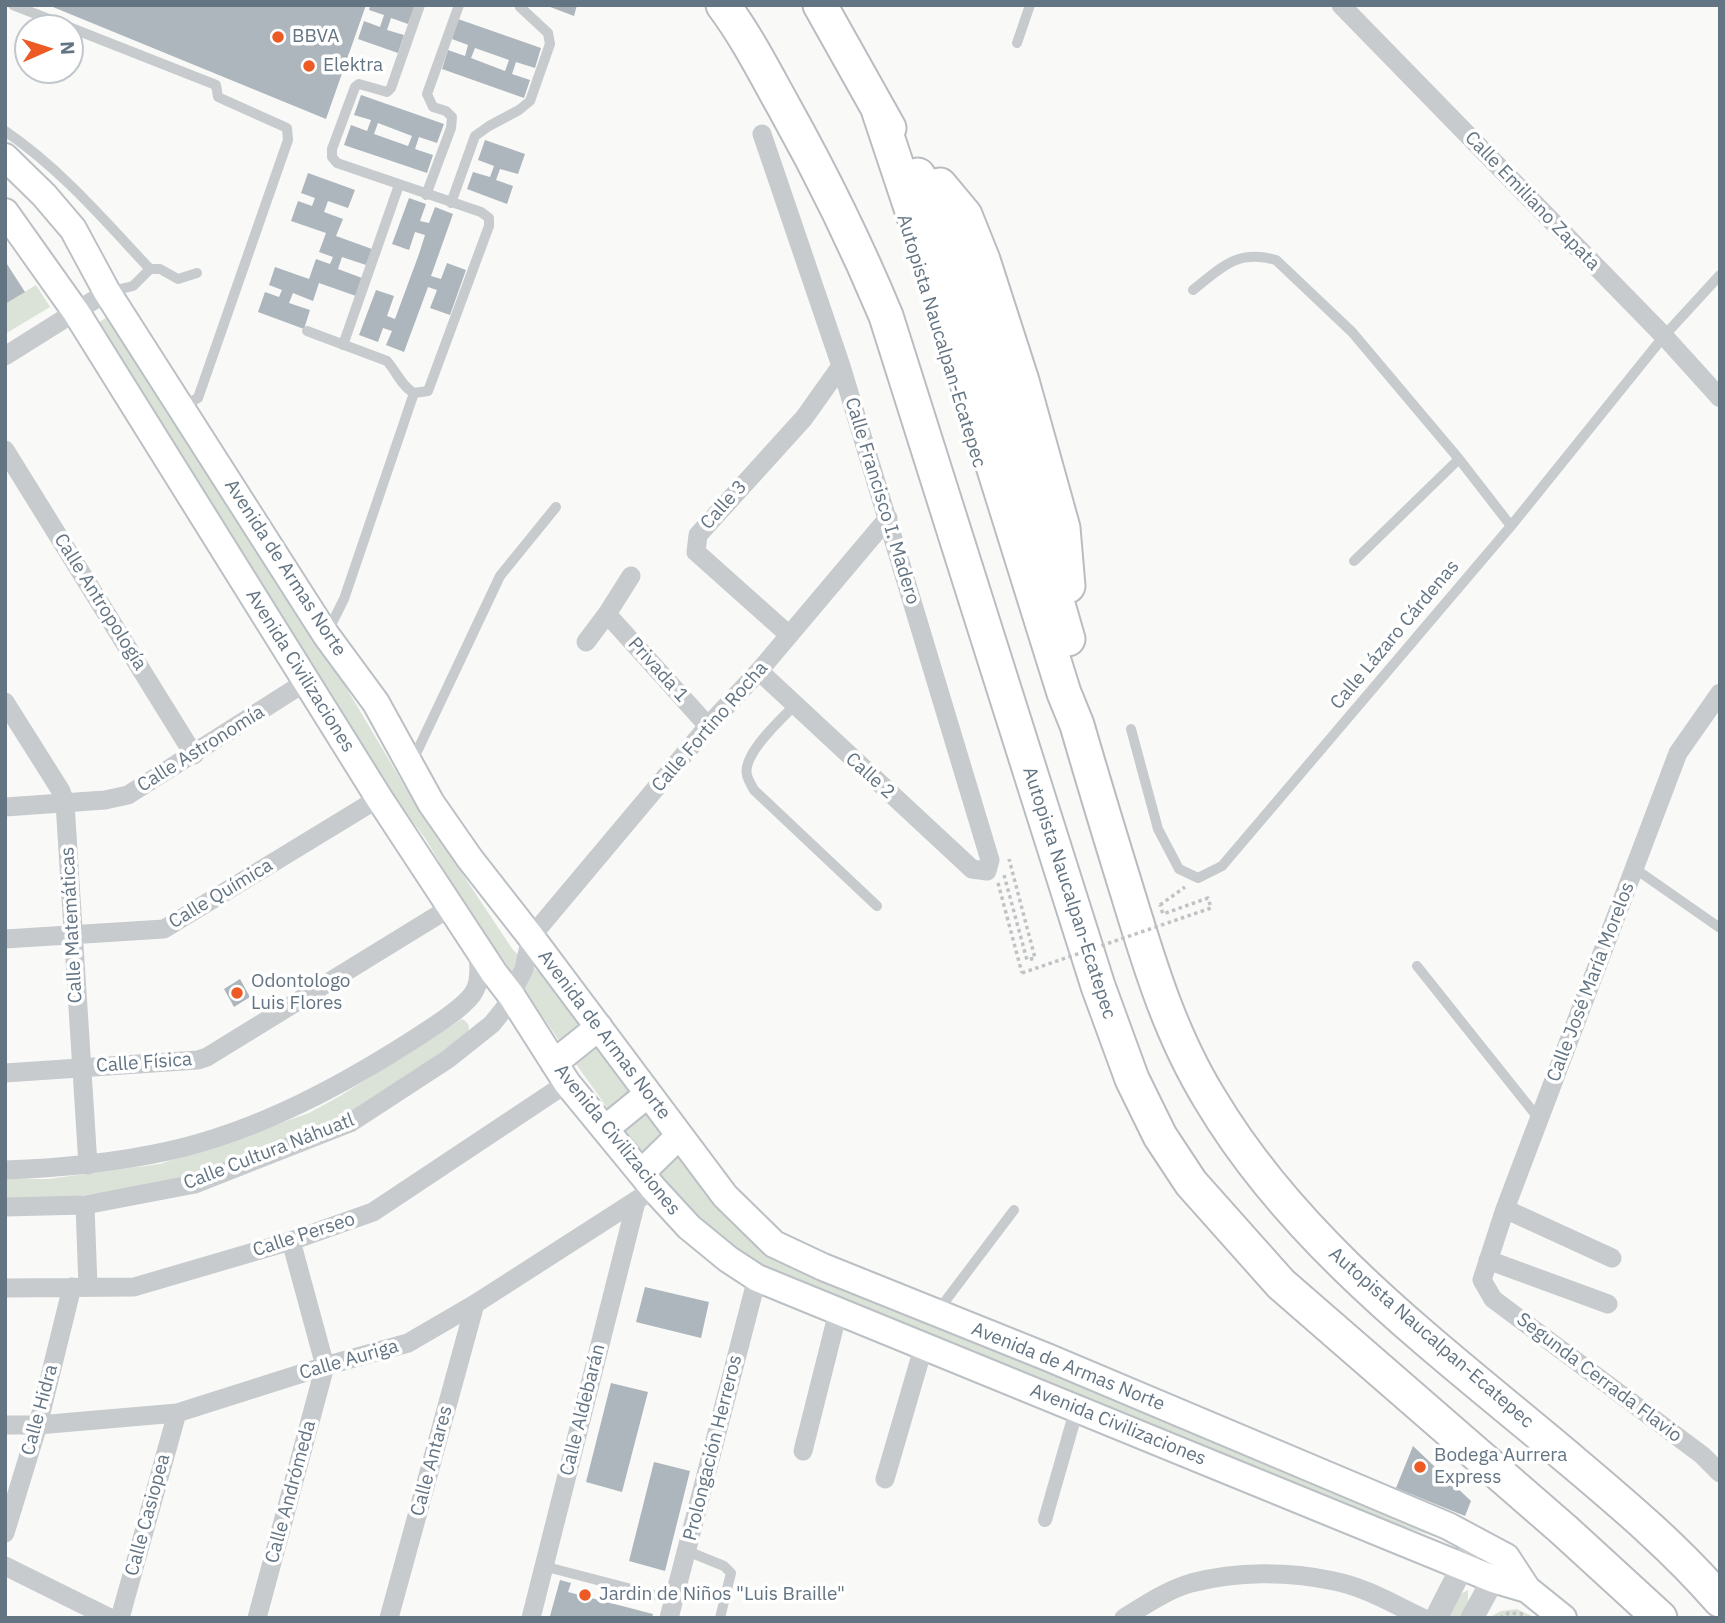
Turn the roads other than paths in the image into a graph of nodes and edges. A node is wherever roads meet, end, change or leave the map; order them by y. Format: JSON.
{"nodes":[{"id":1,"x":13,"y":5,"type":"edge"},
{"id":2,"x":420,"y":5,"type":"edge"},
{"id":3,"x":459,"y":5,"type":"edge"},
{"id":4,"x":521,"y":5,"type":"edge"},
{"id":5,"x":723,"y":5,"type":"edge"},
{"id":6,"x":820,"y":5,"type":"edge"},
{"id":7,"x":1030,"y":5,"type":"edge"},
{"id":8,"x":1341,"y":5,"type":"edge"},
{"id":9,"x":1017,"y":43,"type":"dead end"},
{"id":10,"x":878,"y":110,"type":"junction"},
{"id":11,"x":5,"y":131,"type":"edge"},
{"id":12,"x":762,"y":134,"type":"dead end"},
{"id":13,"x":899,"y":145,"type":"junction"},
{"id":14,"x":5,"y":157,"type":"edge"},
{"id":15,"x":399,"y":185,"type":"junction"},
{"id":16,"x":426,"y":195,"type":"junction"},
{"id":17,"x":451,"y":204,"type":"junction"},
{"id":18,"x":5,"y":212,"type":"edge"},
{"id":19,"x":150,"y":269,"type":"junction"},
{"id":20,"x":197,"y":273,"type":"dead end"},
{"id":21,"x":1720,"y":275,"type":"edge"},
{"id":22,"x":1193,"y":290,"type":"dead end"},
{"id":23,"x":107,"y":292,"type":"junction"},
{"id":24,"x":76,"y":313,"type":"junction"},
{"id":25,"x":307,"y":331,"type":"dead end"},
{"id":26,"x":1664,"y":336,"type":"junction"},
{"id":27,"x":343,"y":345,"type":"junction"},
{"id":28,"x":5,"y":356,"type":"edge"},
{"id":29,"x":841,"y":366,"type":"junction"},
{"id":30,"x":414,"y":393,"type":"junction"},
{"id":31,"x":1720,"y":398,"type":"edge"},
{"id":32,"x":181,"y":406,"type":"junction"},
{"id":33,"x":5,"y":450,"type":"edge"},
{"id":34,"x":1459,"y":459,"type":"junction"},
{"id":35,"x":556,"y":507,"type":"dead end"},
{"id":36,"x":888,"y":518,"type":"junction"},
{"id":37,"x":1511,"y":526,"type":"junction"},
{"id":38,"x":1354,"y":561,"type":"dead end"},
{"id":39,"x":631,"y":576,"type":"dead end"},
{"id":40,"x":607,"y":614,"type":"junction"},
{"id":41,"x":326,"y":635,"type":"junction"},
{"id":42,"x":789,"y":635,"type":"junction"},
{"id":43,"x":586,"y":642,"type":"dead end"},
{"id":44,"x":1073,"y":657,"type":"junction"},
{"id":45,"x":759,"y":671,"type":"junction"},
{"id":46,"x":307,"y":681,"type":"junction"},
{"id":47,"x":1720,"y":693,"type":"edge"},
{"id":48,"x":5,"y":702,"type":"edge"},
{"id":49,"x":794,"y":706,"type":"junction"},
{"id":50,"x":1077,"y":725,"type":"junction"},
{"id":51,"x":708,"y":726,"type":"junction"},
{"id":52,"x":1131,"y":729,"type":"dead end"},
{"id":53,"x":194,"y":755,"type":"junction"},
{"id":54,"x":411,"y":764,"type":"junction"},
{"id":55,"x":379,"y":798,"type":"junction"},
{"id":56,"x":65,"y":803,"type":"junction"},
{"id":57,"x":5,"y":807,"type":"edge"},
{"id":58,"x":1634,"y":868,"type":"junction"},
{"id":59,"x":995,"y":871,"type":"joint"},
{"id":60,"x":877,"y":906,"type":"dead end"},
{"id":61,"x":451,"y":907,"type":"junction"},
{"id":62,"x":1720,"y":929,"type":"edge"},
{"id":63,"x":72,"y":936,"type":"junction"},
{"id":64,"x":531,"y":937,"type":"junction"},
{"id":65,"x":5,"y":939,"type":"edge"},
{"id":66,"x":477,"y":948,"type":"junction"},
{"id":67,"x":1417,"y":966,"type":"dead end"},
{"id":68,"x":511,"y":995,"type":"junction"},
{"id":69,"x":599,"y":1027,"type":"junction"},
{"id":70,"x":81,"y":1068,"type":"junction"},
{"id":71,"x":5,"y":1073,"type":"edge"},
{"id":72,"x":561,"y":1073,"type":"junction"},
{"id":73,"x":648,"y":1094,"type":"junction"},
{"id":74,"x":1540,"y":1119,"type":"junction"},
{"id":75,"x":605,"y":1129,"type":"junction"},
{"id":76,"x":679,"y":1136,"type":"junction"},
{"id":77,"x":88,"y":1165,"type":"junction"},
{"id":78,"x":5,"y":1170,"type":"edge"},
{"id":79,"x":644,"y":1188,"type":"junction"},
{"id":80,"x":85,"y":1205,"type":"junction"},
{"id":81,"x":5,"y":1207,"type":"edge"},
{"id":82,"x":1505,"y":1209,"type":"junction"},
{"id":83,"x":1014,"y":1210,"type":"dead end"},
{"id":84,"x":758,"y":1227,"type":"junction"},
{"id":85,"x":291,"y":1241,"type":"junction"},
{"id":86,"x":1612,"y":1258,"type":"dead end"},
{"id":87,"x":728,"y":1259,"type":"junction"},
{"id":88,"x":1488,"y":1260,"type":"junction"},
{"id":89,"x":757,"y":1278,"type":"junction"},
{"id":90,"x":1482,"y":1280,"type":"joint"},
{"id":91,"x":80,"y":1287,"type":"junction"},
{"id":92,"x":5,"y":1288,"type":"edge"},
{"id":93,"x":475,"y":1304,"type":"junction"},
{"id":94,"x":1608,"y":1304,"type":"dead end"},
{"id":95,"x":838,"y":1312,"type":"junction"},
{"id":96,"x":937,"y":1313,"type":"junction"},
{"id":97,"x":924,"y":1345,"type":"junction"},
{"id":98,"x":1047,"y":1357,"type":"junction"},
{"id":99,"x":325,"y":1366,"type":"junction"},
{"id":100,"x":1034,"y":1390,"type":"junction"},
{"id":101,"x":1077,"y":1408,"type":"junction"},
{"id":102,"x":177,"y":1413,"type":"junction"},
{"id":103,"x":5,"y":1425,"type":"edge"},
{"id":104,"x":38,"y":1425,"type":"junction"},
{"id":105,"x":803,"y":1451,"type":"dead end"},
{"id":106,"x":1720,"y":1473,"type":"edge"},
{"id":107,"x":885,"y":1479,"type":"dead end"},
{"id":108,"x":11,"y":1487,"type":"edge"},
{"id":109,"x":1045,"y":1520,"type":"dead end"},
{"id":110,"x":5,"y":1533,"type":"edge"},
{"id":111,"x":1476,"y":1540,"type":"junction"},
{"id":112,"x":687,"y":1551,"type":"junction"},
{"id":113,"x":5,"y":1566,"type":"edge"},
{"id":114,"x":544,"y":1566,"type":"junction"},
{"id":115,"x":1464,"y":1566,"type":"junction"},
{"id":116,"x":1499,"y":1568,"type":"junction"},
{"id":117,"x":1720,"y":1600,"type":"edge"},
{"id":118,"x":671,"y":1609,"type":"edge"},
{"id":119,"x":110,"y":1618,"type":"edge"},
{"id":120,"x":120,"y":1618,"type":"edge"},
{"id":121,"x":257,"y":1618,"type":"edge"},
{"id":122,"x":389,"y":1618,"type":"edge"},
{"id":123,"x":531,"y":1618,"type":"edge"},
{"id":124,"x":720,"y":1618,"type":"edge"},
{"id":125,"x":1124,"y":1618,"type":"edge"},
{"id":126,"x":1423,"y":1618,"type":"edge"},
{"id":127,"x":1436,"y":1618,"type":"edge"},
{"id":128,"x":1472,"y":1618,"type":"edge"},
{"id":129,"x":1563,"y":1618,"type":"edge"},
{"id":130,"x":1660,"y":1618,"type":"edge"}],
"edges":[{"from":1,"to":32,"type":"lane"},
{"from":2,"to":15,"type":"lane"},
{"from":3,"to":16,"type":"lane"},
{"from":4,"to":17,"type":"lane"},
{"from":5,"to":130,"type":"highway","name":"Autopista Naucalpan-Ecatepec"},
{"from":6,"to":10,"type":"highway","name":"Autopista Naucalpan-Ecatepec"},
{"from":7,"to":9,"type":"lane"},
{"from":8,"to":26,"type":"street","name":"Calle Emiliano Zapata"},
{"from":10,"to":13,"type":"highway","name":"Autopista Naucalpan-Ecatepec"},
{"from":10,"to":44,"type":"highway","name":"Autopista Naucalpan-Ecatepec"},
{"from":10,"to":50,"type":"highway","name":"Autopista Naucalpan-Ecatepec"},
{"from":11,"to":19,"type":"lane"},
{"from":12,"to":29,"type":"street","name":"Calle Francisco I. Madero"},
{"from":13,"to":44,"type":"highway","name":"Autopista Naucalpan-Ecatepec"},
{"from":13,"to":50,"type":"highway","name":"Autopista Naucalpan-Ecatepec"},
{"from":14,"to":23,"type":"main road","name":"Avenida de Armas Norte"},
{"from":15,"to":16,"type":"lane"},
{"from":15,"to":27,"type":"lane"},
{"from":16,"to":17,"type":"lane"},
{"from":17,"to":30,"type":"lane"},
{"from":18,"to":24,"type":"main road","name":"Avenida Civilizaciones"},
{"from":19,"to":20,"type":"lane"},
{"from":19,"to":23,"type":"lane"},
{"from":21,"to":26,"type":"lane","name":"Calle Lázaro Cárdenas"},
{"from":22,"to":34,"type":"lane"},
{"from":23,"to":24,"type":"street"},
{"from":23,"to":32,"type":"main road","name":"Avenida de Armas Norte"},
{"from":24,"to":28,"type":"street"},
{"from":24,"to":46,"type":"main road","name":"Avenida Civilizaciones"},
{"from":25,"to":27,"type":"lane"},
{"from":26,"to":31,"type":"street","name":"Calle Emiliano Zapata"},
{"from":26,"to":37,"type":"lane","name":"Calle Lázaro Cárdenas"},
{"from":27,"to":30,"type":"lane"},
{"from":29,"to":36,"type":"street","name":"Calle Francisco I. Madero"},
{"from":29,"to":42,"type":"street","name":"Calle 3"},
{"from":30,"to":41,"type":"lane"},
{"from":32,"to":41,"type":"main road","name":"Avenida de Armas Norte"},
{"from":33,"to":53,"type":"street","name":"Calle Antropología"},
{"from":34,"to":37,"type":"lane"},
{"from":34,"to":38,"type":"lane"},
{"from":35,"to":54,"type":"lane"},
{"from":36,"to":42,"type":"street","name":"Calle Fortino Rocha"},
{"from":36,"to":59,"type":"street","name":"Calle Francisco I. Madero"},
{"from":37,"to":52,"type":"lane","name":"Calle Lázaro Cárdenas"},
{"from":39,"to":40,"type":"street"},
{"from":40,"to":43,"type":"street"},
{"from":40,"to":51,"type":"street","name":"Privada 1"},
{"from":41,"to":54,"type":"main road","name":"Avenida de Armas Norte"},
{"from":42,"to":45,"type":"street","name":"Calle Fortino Rocha"},
{"from":44,"to":50,"type":"highway","name":"Autopista Naucalpan-Ecatepec"},
{"from":45,"to":49,"type":"street","name":"Calle 2"},
{"from":45,"to":51,"type":"street","name":"Calle Fortino Rocha"},
{"from":46,"to":53,"type":"street","name":"Calle Astronomía"},
{"from":46,"to":55,"type":"main road","name":"Avenida Civilizaciones"},
{"from":47,"to":58,"type":"street","name":"Calle José María Morelos"},
{"from":48,"to":56,"type":"street","name":"Calle Matemáticas"},
{"from":49,"to":59,"type":"street","name":"Calle 2"},
{"from":49,"to":60,"type":"lane"},
{"from":50,"to":117,"type":"highway","name":"Autopista Naucalpan-Ecatepec"},
{"from":51,"to":64,"type":"street","name":"Calle Fortino Rocha"},
{"from":53,"to":56,"type":"street","name":"Calle Astronomía"},
{"from":54,"to":64,"type":"main road","name":"Avenida de Armas Norte"},
{"from":55,"to":61,"type":"main road","name":"Avenida Civilizaciones"},
{"from":55,"to":63,"type":"street","name":"Calle Química"},
{"from":56,"to":57,"type":"street","name":"Calle Astronomía"},
{"from":56,"to":63,"type":"street","name":"Calle Matemáticas"},
{"from":58,"to":62,"type":"lane"},
{"from":58,"to":74,"type":"street","name":"Calle José María Morelos"},
{"from":61,"to":66,"type":"main road","name":"Avenida Civilizaciones"},
{"from":61,"to":70,"type":"street","name":"Calle Física"},
{"from":63,"to":65,"type":"street","name":"Calle Química"},
{"from":63,"to":70,"type":"street","name":"Calle Matemáticas"},
{"from":64,"to":68,"type":"street","name":"Calle Cultura Náhuatl"},
{"from":64,"to":69,"type":"main road","name":"Avenida de Armas Norte"},
{"from":66,"to":68,"type":"main road","name":"Avenida Civilizaciones"},
{"from":66,"to":77,"type":"street","name":"Calle Cultura Náhuatl"},
{"from":67,"to":74,"type":"lane"},
{"from":68,"to":72,"type":"main road","name":"Avenida Civilizaciones"},
{"from":68,"to":80,"type":"street","name":"Calle Cultura Náhuatl"},
{"from":69,"to":72,"type":"main road"},
{"from":69,"to":73,"type":"main road","name":"Avenida de Armas Norte"},
{"from":70,"to":71,"type":"street","name":"Calle Física"},
{"from":70,"to":77,"type":"street","name":"Calle Matemáticas"},
{"from":72,"to":75,"type":"main road","name":"Avenida Civilizaciones"},
{"from":72,"to":85,"type":"street","name":"Calle Perseo"},
{"from":73,"to":75,"type":"main road"},
{"from":73,"to":76,"type":"main road","name":"Avenida de Armas Norte"},
{"from":74,"to":82,"type":"street","name":"Calle José María Morelos"},
{"from":75,"to":79,"type":"main road","name":"Avenida Civilizaciones"},
{"from":76,"to":79,"type":"main road"},
{"from":76,"to":84,"type":"main road","name":"Avenida de Armas Norte"},
{"from":77,"to":78,"type":"street","name":"Calle Cultura Náhuatl"},
{"from":79,"to":87,"type":"main road","name":"Avenida Civilizaciones"},
{"from":79,"to":93,"type":"street","name":"Calle Auriga"},
{"from":79,"to":114,"type":"street","name":"Calle Aldebarán"},
{"from":80,"to":81,"type":"street","name":"Calle Cultura Náhuatl"},
{"from":80,"to":91,"type":"street","name":"Calle Hidra"},
{"from":82,"to":86,"type":"street"},
{"from":82,"to":88,"type":"street","name":"Calle José María Morelos"},
{"from":83,"to":96,"type":"lane"},
{"from":84,"to":87,"type":"main road"},
{"from":84,"to":96,"type":"main road","name":"Avenida de Armas Norte"},
{"from":85,"to":91,"type":"street","name":"Calle Perseo"},
{"from":85,"to":99,"type":"street"},
{"from":87,"to":89,"type":"main road","name":"Avenida Civilizaciones"},
{"from":88,"to":90,"type":"street","name":"Calle José María Morelos"},
{"from":88,"to":94,"type":"street"},
{"from":89,"to":95,"type":"main road","name":"Avenida Civilizaciones"},
{"from":89,"to":112,"type":"street","name":"Prolongación Herreros"},
{"from":90,"to":106,"type":"street","name":"Segunda Cerrada Flavio"},
{"from":91,"to":92,"type":"street","name":"Calle Perseo"},
{"from":91,"to":104,"type":"street","name":"Calle Hidra"},
{"from":93,"to":99,"type":"street","name":"Calle Auriga"},
{"from":93,"to":122,"type":"street","name":"Calle Antares"},
{"from":95,"to":97,"type":"main road","name":"Avenida Civilizaciones"},
{"from":95,"to":105,"type":"street"},
{"from":96,"to":98,"type":"main road","name":"Avenida de Armas Norte"},
{"from":97,"to":100,"type":"main road","name":"Avenida Civilizaciones"},
{"from":97,"to":107,"type":"street"},
{"from":98,"to":100,"type":"main road"},
{"from":98,"to":111,"type":"main road","name":"Avenida de Armas Norte"},
{"from":99,"to":102,"type":"street","name":"Calle Auriga"},
{"from":99,"to":121,"type":"street","name":"Calle Andrómeda"},
{"from":100,"to":101,"type":"main road","name":"Avenida Civilizaciones"},
{"from":101,"to":109,"type":"street"},
{"from":101,"to":115,"type":"main road","name":"Avenida Civilizaciones"},
{"from":102,"to":104,"type":"street","name":"Calle Auriga"},
{"from":102,"to":120,"type":"street","name":"Calle Casiopea"},
{"from":103,"to":104,"type":"street","name":"Calle Auriga"},
{"from":104,"to":108,"type":"street","name":"Calle Hidra"},
{"from":108,"to":110,"type":"street","name":"Calle Hidra"},
{"from":111,"to":115,"type":"street"},
{"from":111,"to":116,"type":"main road","name":"Avenida de Armas Norte"},
{"from":112,"to":118,"type":"street","name":"Prolongación Herreros"},
{"from":112,"to":124,"type":"lane"},
{"from":113,"to":119,"type":"street"},
{"from":114,"to":118,"type":"lane"},
{"from":114,"to":123,"type":"street","name":"Calle Aldebarán"},
{"from":115,"to":116,"type":"main road","name":"Avenida Civilizaciones"},
{"from":115,"to":127,"type":"street"},
{"from":116,"to":128,"type":"street"},
{"from":116,"to":129,"type":"main road","name":"Avenida Civilizaciones"},
{"from":125,"to":126,"type":"street"}]}
